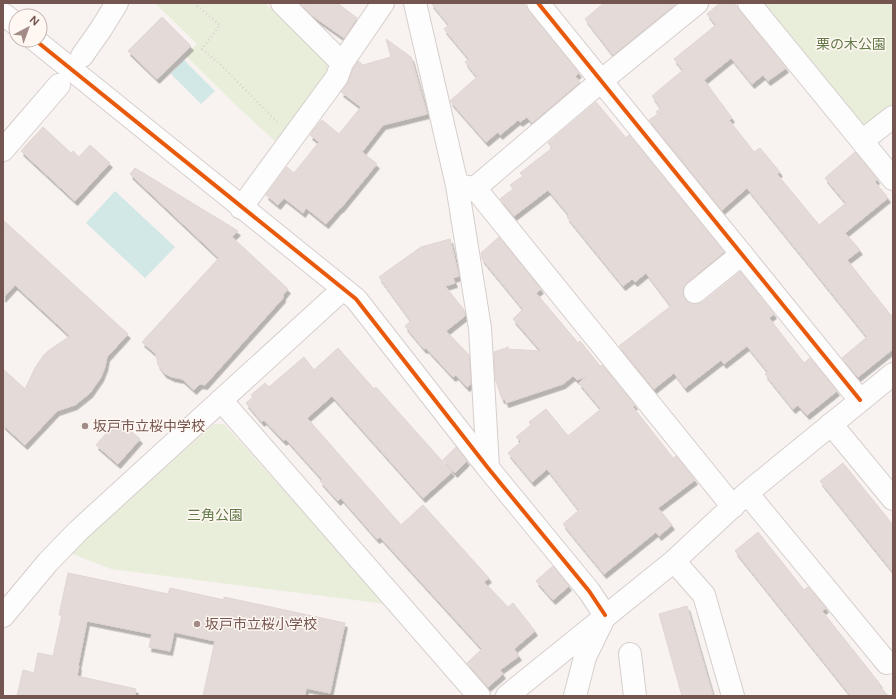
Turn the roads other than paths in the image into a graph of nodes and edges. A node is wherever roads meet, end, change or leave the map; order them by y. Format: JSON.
{"nodes":[{"id":1,"x":117,"y":3,"type":"edge"},
{"id":2,"x":282,"y":3,"type":"edge"},
{"id":3,"x":383,"y":3,"type":"edge"},
{"id":4,"x":415,"y":3,"type":"edge"},
{"id":5,"x":538,"y":3,"type":"edge"},
{"id":6,"x":697,"y":3,"type":"edge"},
{"id":7,"x":749,"y":3,"type":"edge"},
{"id":8,"x":45,"y":48,"type":"edge"},
{"id":9,"x":82,"y":56,"type":"dead end"},
{"id":10,"x":342,"y":63,"type":"junction"},
{"id":11,"x":602,"y":81,"type":"junction"},
{"id":12,"x":59,"y":85,"type":"dead end"},
{"id":13,"x":893,"y":117,"type":"edge"},
{"id":14,"x":862,"y":141,"type":"junction"},
{"id":15,"x":3,"y":150,"type":"edge"},
{"id":16,"x":893,"y":179,"type":"edge"},
{"id":17,"x":466,"y":187,"type":"junction"},
{"id":18,"x":242,"y":208,"type":"junction"},
{"id":19,"x":742,"y":254,"type":"junction"},
{"id":20,"x":343,"y":289,"type":"junction"},
{"id":21,"x":695,"y":292,"type":"dead end"},
{"id":22,"x":893,"y":374,"type":"edge"},
{"id":23,"x":221,"y":400,"type":"junction"},
{"id":24,"x":860,"y":400,"type":"junction"},
{"id":25,"x":831,"y":424,"type":"junction"},
{"id":26,"x":488,"y":468,"type":"junction"},
{"id":27,"x":893,"y":499,"type":"edge"},
{"id":28,"x":740,"y":500,"type":"junction"},
{"id":29,"x":674,"y":561,"type":"junction"},
{"id":30,"x":3,"y":616,"type":"edge"},
{"id":31,"x":605,"y":616,"type":"junction"},
{"id":32,"x":630,"y":654,"type":"dead end"},
{"id":33,"x":887,"y":663,"type":"dead end"},
{"id":34,"x":479,"y":696,"type":"edge"},
{"id":35,"x":507,"y":696,"type":"edge"},
{"id":36,"x":575,"y":696,"type":"edge"},
{"id":37,"x":635,"y":696,"type":"edge"},
{"id":38,"x":733,"y":696,"type":"edge"}],
"edges":[{"from":1,"to":9,"type":"street"},
{"from":2,"to":10,"type":"street"},
{"from":3,"to":10,"type":"street"},
{"from":4,"to":17,"type":"street"},
{"from":5,"to":11,"type":"street"},
{"from":6,"to":11,"type":"street"},
{"from":7,"to":14,"type":"street"},
{"from":8,"to":18,"type":"street"},
{"from":10,"to":18,"type":"street"},
{"from":11,"to":17,"type":"street"},
{"from":11,"to":19,"type":"street"},
{"from":12,"to":15,"type":"street"},
{"from":13,"to":14,"type":"street"},
{"from":14,"to":16,"type":"street"},
{"from":17,"to":26,"type":"street"},
{"from":17,"to":28,"type":"street"},
{"from":18,"to":20,"type":"street"},
{"from":19,"to":21,"type":"street"},
{"from":19,"to":24,"type":"street"},
{"from":20,"to":23,"type":"street"},
{"from":20,"to":26,"type":"street"},
{"from":22,"to":24,"type":"street"},
{"from":23,"to":30,"type":"street"},
{"from":23,"to":34,"type":"street"},
{"from":24,"to":25,"type":"street"},
{"from":25,"to":27,"type":"street"},
{"from":25,"to":28,"type":"street"},
{"from":26,"to":31,"type":"street"},
{"from":28,"to":29,"type":"street"},
{"from":28,"to":33,"type":"street"},
{"from":29,"to":31,"type":"street"},
{"from":29,"to":38,"type":"street"},
{"from":31,"to":35,"type":"street"},
{"from":31,"to":36,"type":"street"},
{"from":32,"to":37,"type":"street"}]}
